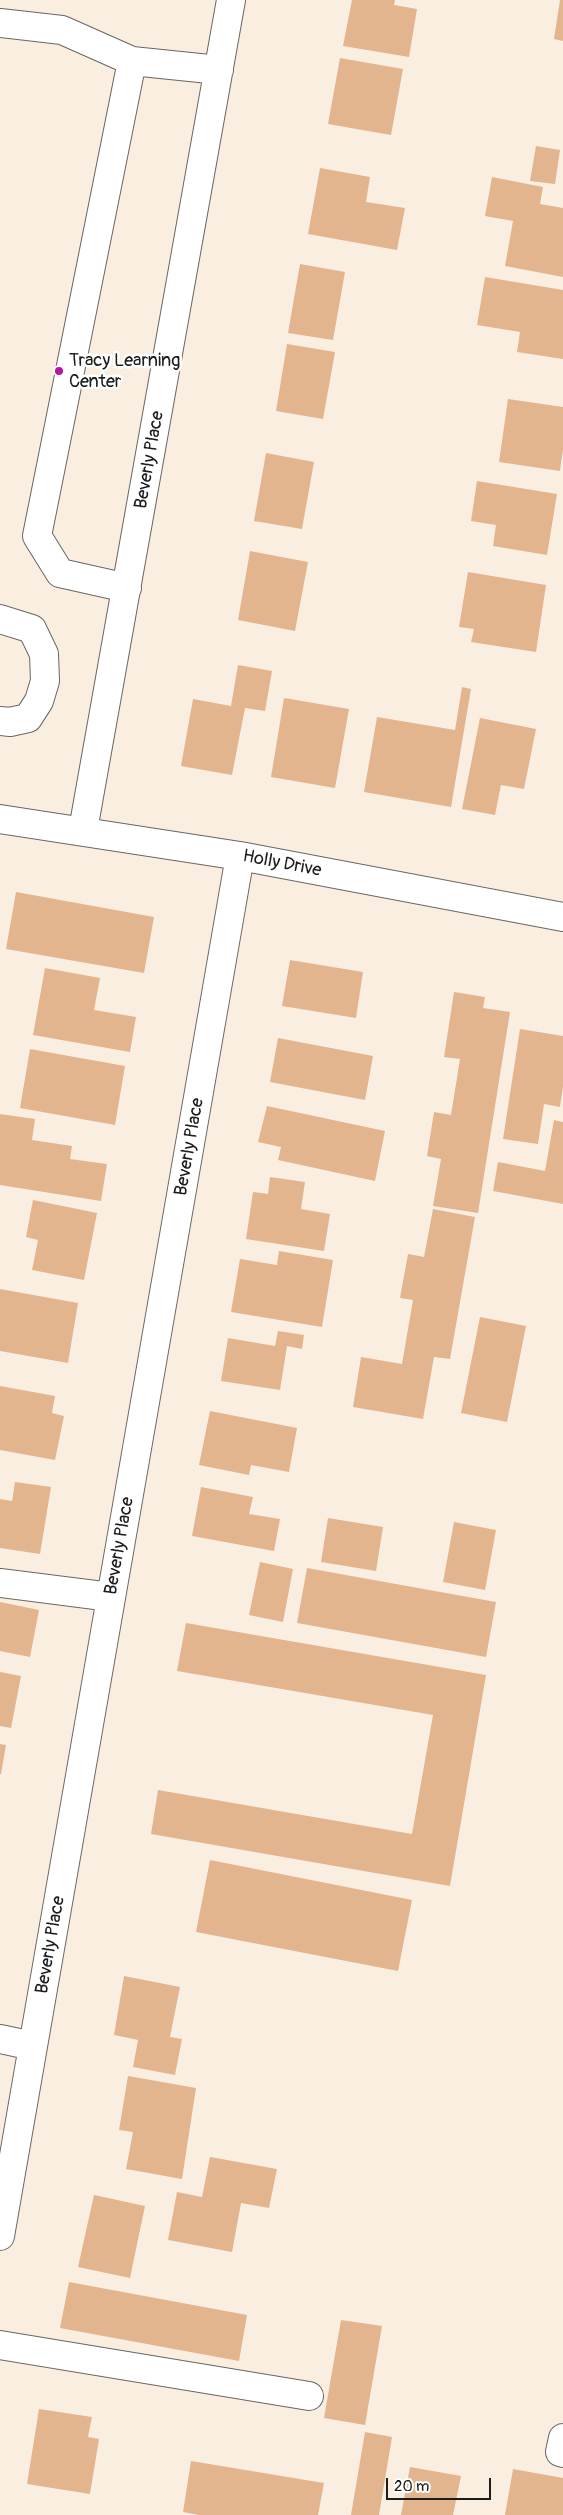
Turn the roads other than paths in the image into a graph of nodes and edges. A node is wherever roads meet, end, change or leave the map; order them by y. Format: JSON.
{"nodes":[{"id":1,"x":231,"y":0,"type":"edge"},
{"id":2,"x":0,"y":23,"type":"edge"},
{"id":3,"x":132,"y":61,"type":"junction"},
{"id":4,"x":218,"y":70,"type":"junction"},
{"id":5,"x":127,"y":588,"type":"junction"},
{"id":6,"x":0,"y":619,"type":"edge"},
{"id":7,"x":0,"y":720,"type":"edge"},
{"id":8,"x":0,"y":819,"type":"edge"},
{"id":9,"x":83,"y":830,"type":"junction"},
{"id":10,"x":240,"y":856,"type":"junction"},
{"id":11,"x":563,"y":917,"type":"edge"},
{"id":12,"x":0,"y":1582,"type":"edge"},
{"id":13,"x":111,"y":1597,"type":"junction"},
{"id":14,"x":0,"y":2038,"type":"edge"},
{"id":15,"x":33,"y":2046,"type":"junction"},
{"id":16,"x":0,"y":2236,"type":"edge"},
{"id":17,"x":0,"y":2345,"type":"edge"},
{"id":18,"x":309,"y":2396,"type":"dead end"},
{"id":19,"x":563,"y":2438,"type":"edge"},
{"id":20,"x":563,"y":2453,"type":"edge"}],
"edges":[{"from":1,"to":4,"type":"street","name":"Beverly Place"},
{"from":2,"to":3,"type":"street"},
{"from":3,"to":4,"type":"street"},
{"from":3,"to":5,"type":"street"},
{"from":4,"to":5,"type":"street","name":"Beverly Place"},
{"from":5,"to":9,"type":"street","name":"Beverly Place"},
{"from":6,"to":7,"type":"street"},
{"from":8,"to":9,"type":"street","name":"Holly Drive"},
{"from":9,"to":10,"type":"street","name":"Holly Drive"},
{"from":10,"to":11,"type":"street","name":"Holly Drive"},
{"from":10,"to":13,"type":"street","name":"Beverly Place"},
{"from":12,"to":13,"type":"street"},
{"from":13,"to":15,"type":"street","name":"Beverly Place"},
{"from":14,"to":15,"type":"street"},
{"from":15,"to":16,"type":"street","name":"Beverly Place"},
{"from":17,"to":18,"type":"street"},
{"from":19,"to":20,"type":"street"}]}
